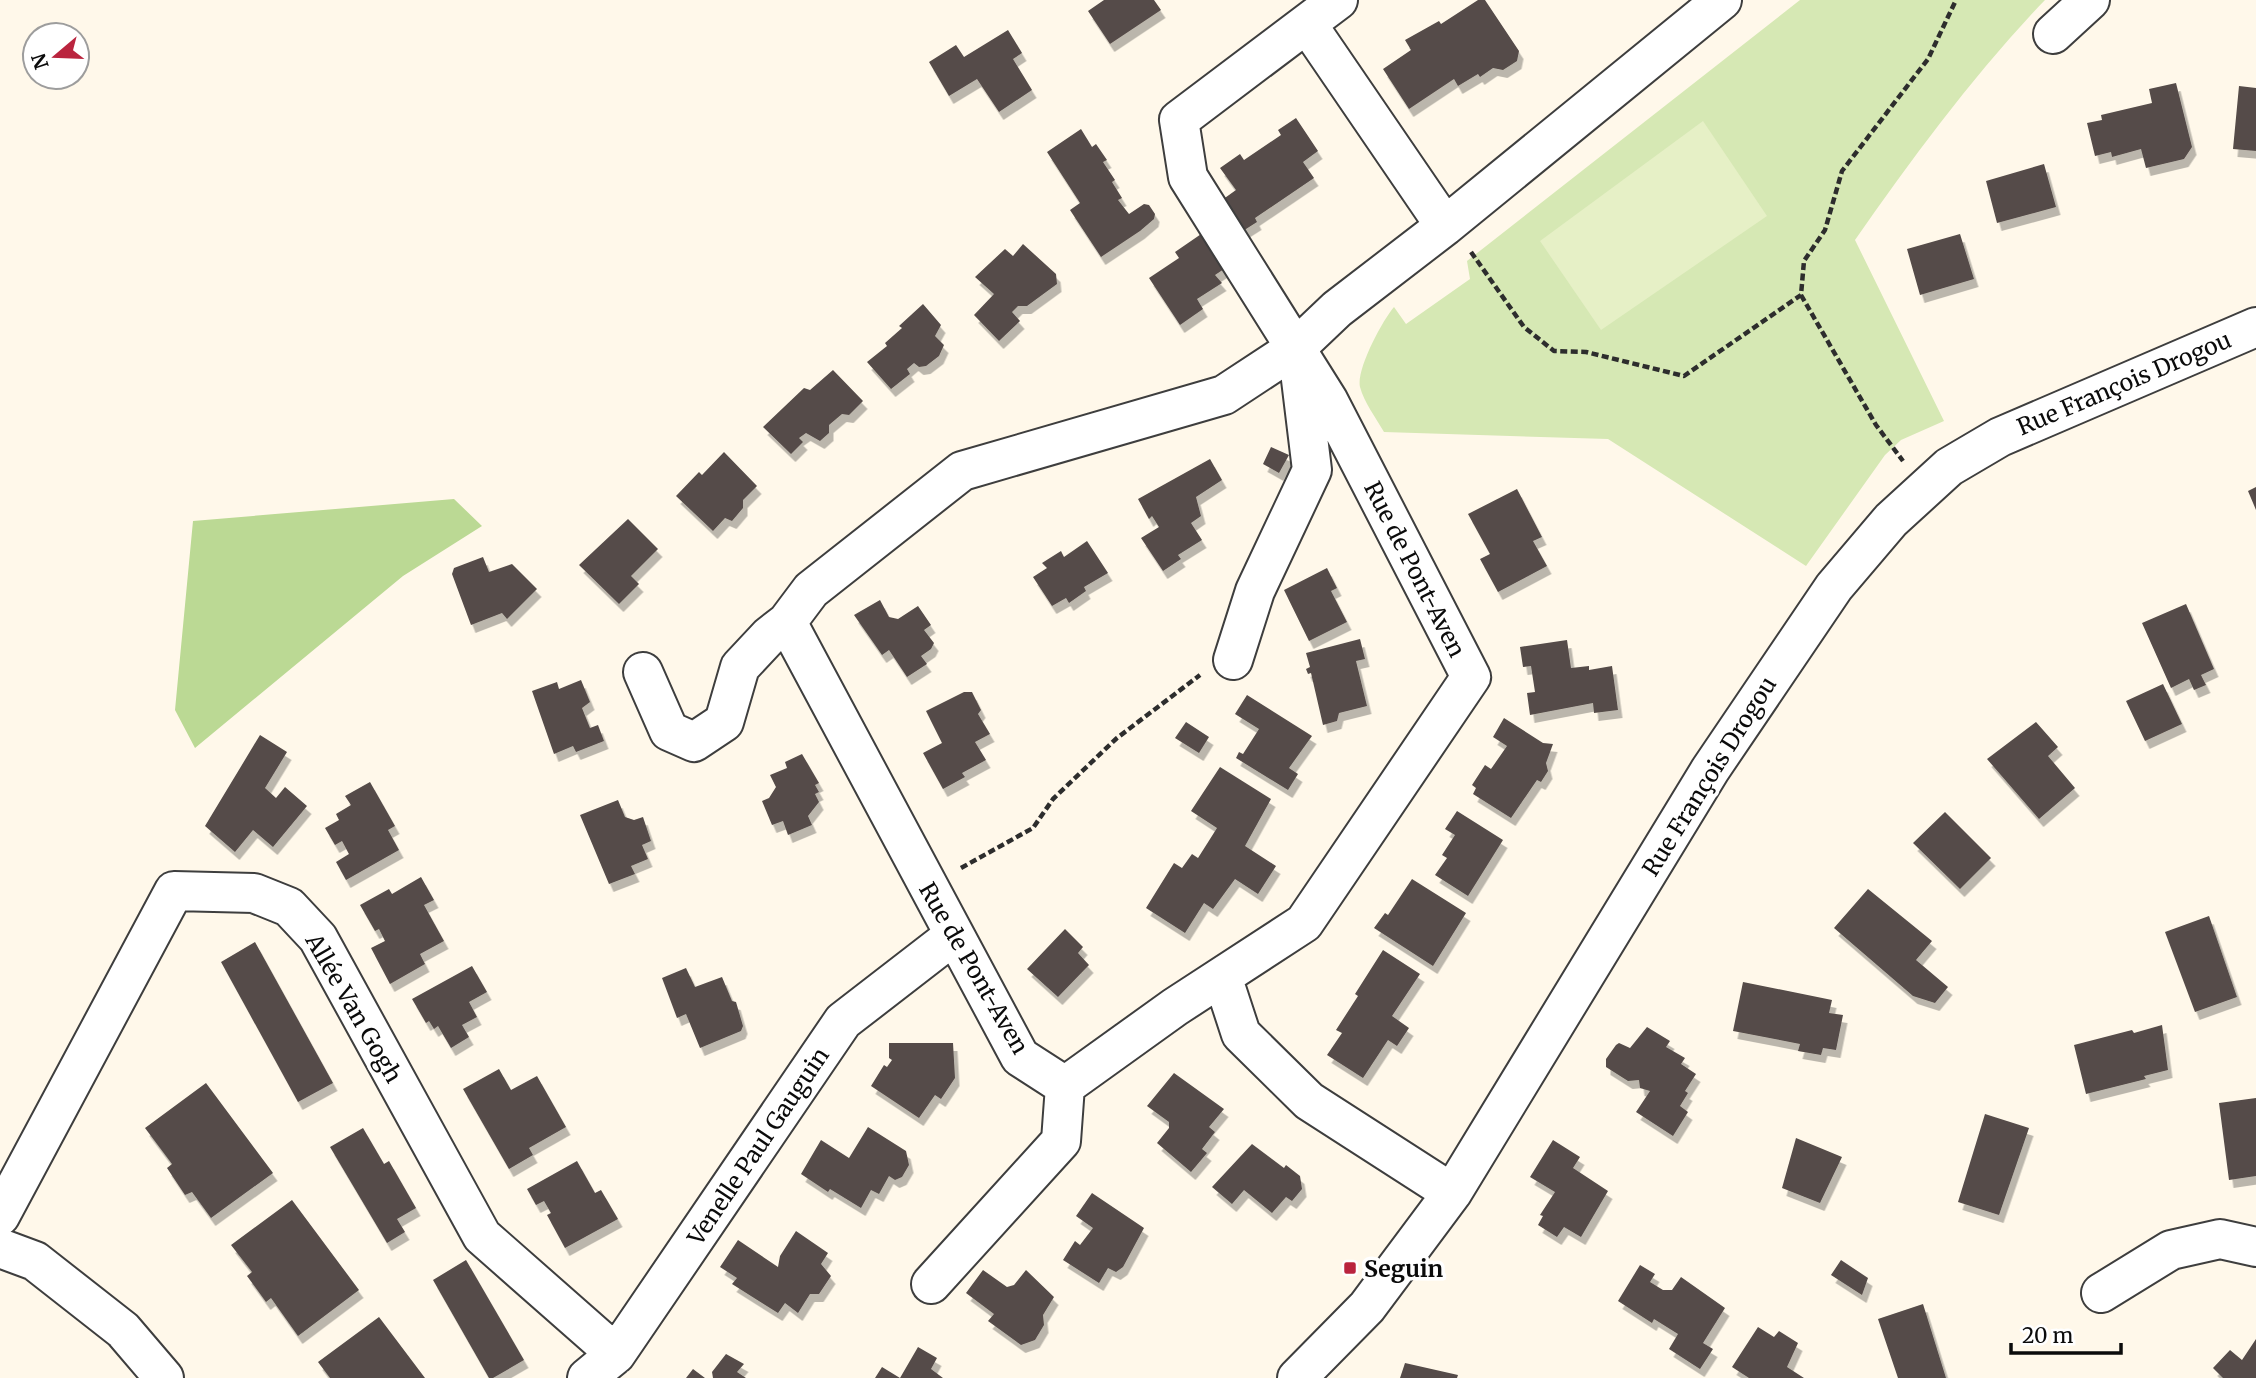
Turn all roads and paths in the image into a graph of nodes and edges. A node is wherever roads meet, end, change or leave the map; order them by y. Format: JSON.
{"nodes":[{"id":1,"x":1338,"y":0,"type":"edge"},
{"id":2,"x":1723,"y":0,"type":"edge"},
{"id":3,"x":1955,"y":0,"type":"edge"},
{"id":4,"x":2090,"y":0,"type":"edge"},
{"id":5,"x":1307,"y":24,"type":"junction"},
{"id":6,"x":2053,"y":34,"type":"dead end"},
{"id":7,"x":1447,"y":224,"type":"junction"},
{"id":8,"x":1801,"y":295,"type":"junction"},
{"id":9,"x":2256,"y":327,"type":"edge"},
{"id":10,"x":1297,"y":347,"type":"junction"},
{"id":11,"x":1924,"y":490,"type":"junction"},
{"id":12,"x":787,"y":622,"type":"junction"},
{"id":13,"x":1234,"y":655,"type":"joint"},
{"id":14,"x":643,"y":672,"type":"dead end"},
{"id":15,"x":927,"y":888,"type":"junction"},
{"id":16,"x":953,"y":936,"type":"junction"},
{"id":17,"x":1223,"y":979,"type":"junction"},
{"id":18,"x":1065,"y":1086,"type":"junction"},
{"id":19,"x":1452,"y":1193,"type":"junction"},
{"id":20,"x":0,"y":1216,"type":"edge"},
{"id":21,"x":2256,"y":1247,"type":"edge"},
{"id":22,"x":0,"y":1248,"type":"edge"},
{"id":23,"x":931,"y":1284,"type":"dead end"},
{"id":24,"x":2101,"y":1293,"type":"dead end"},
{"id":25,"x":616,"y":1354,"type":"junction"},
{"id":26,"x":164,"y":1378,"type":"edge"},
{"id":27,"x":587,"y":1378,"type":"edge"},
{"id":28,"x":1297,"y":1378,"type":"edge"}],
"edges":[{"from":1,"to":5,"type":"street"},
{"from":2,"to":7,"type":"street"},
{"from":3,"to":8,"type":"path"},
{"from":4,"to":6,"type":"street"},
{"from":5,"to":7,"type":"street"},
{"from":5,"to":10,"type":"street"},
{"from":7,"to":8,"type":"path"},
{"from":7,"to":10,"type":"street"},
{"from":8,"to":11,"type":"path"},
{"from":9,"to":11,"type":"street","name":"Rue François Drogou"},
{"from":10,"to":12,"type":"street"},
{"from":10,"to":13,"type":"street"},
{"from":10,"to":17,"type":"street","name":"Rue de Pont-Aven"},
{"from":11,"to":19,"type":"street","name":"Rue François Drogou"},
{"from":12,"to":14,"type":"street"},
{"from":12,"to":15,"type":"street","name":"Rue de Pont-Aven"},
{"from":13,"to":15,"type":"path"},
{"from":15,"to":16,"type":"street","name":"Rue de Pont-Aven"},
{"from":16,"to":18,"type":"street","name":"Rue de Pont-Aven"},
{"from":16,"to":25,"type":"street","name":"Venelle Paul Gauguin"},
{"from":17,"to":18,"type":"street","name":"Rue de Pont-Aven"},
{"from":17,"to":19,"type":"street"},
{"from":18,"to":23,"type":"street"},
{"from":19,"to":28,"type":"street","name":"Rue François Drogou"},
{"from":20,"to":25,"type":"street","name":"Allée Van Gogh"},
{"from":21,"to":24,"type":"street"},
{"from":22,"to":26,"type":"street"},
{"from":25,"to":27,"type":"street","name":"Venelle Paul Gauguin"}]}
